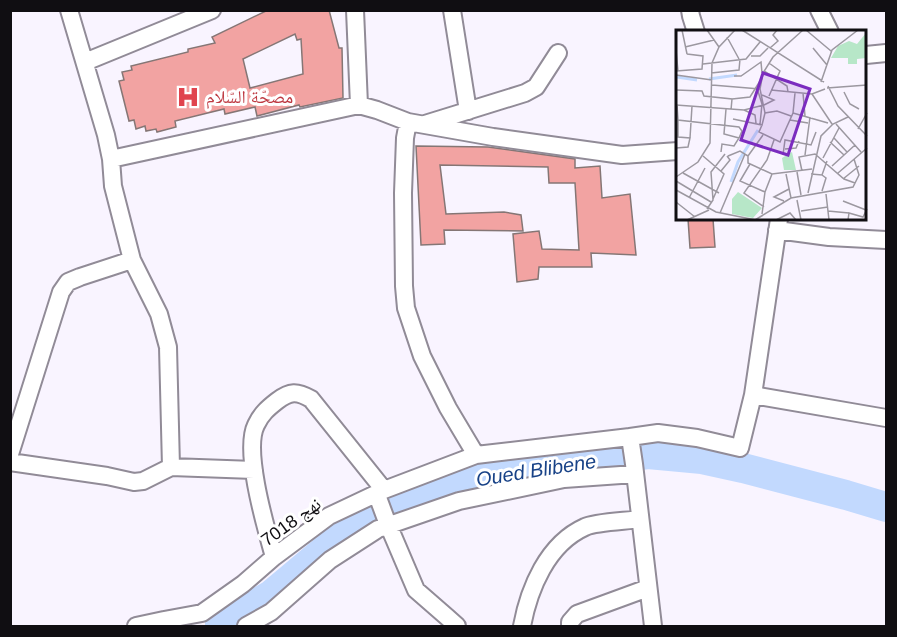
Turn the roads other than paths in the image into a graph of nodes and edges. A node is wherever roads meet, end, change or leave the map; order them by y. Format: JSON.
{"nodes":[{"id":1,"x":69,"y":10,"type":"edge"},
{"id":2,"x":212,"y":10,"type":"edge"},
{"id":3,"x":355,"y":10,"type":"edge"},
{"id":4,"x":452,"y":10,"type":"edge"},
{"id":5,"x":690,"y":10,"type":"edge"},
{"id":6,"x":819,"y":10,"type":"edge"},
{"id":7,"x":695,"y":30,"type":"edge"},
{"id":8,"x":829,"y":30,"type":"edge"},
{"id":9,"x":558,"y":53,"type":"dead end"},
{"id":10,"x":886,"y":53,"type":"edge"},
{"id":11,"x":867,"y":55,"type":"edge"},
{"id":12,"x":85,"y":62,"type":"junction"},
{"id":13,"x":359,"y":105,"type":"junction"},
{"id":14,"x":468,"y":111,"type":"junction"},
{"id":15,"x":415,"y":124,"type":"junction"},
{"id":16,"x":676,"y":151,"type":"edge"},
{"id":17,"x":111,"y":159,"type":"junction"},
{"id":18,"x":778,"y":224,"type":"edge"},
{"id":19,"x":886,"y":240,"type":"edge"},
{"id":20,"x":132,"y":260,"type":"junction"},
{"id":21,"x":753,"y":395,"type":"junction"},
{"id":22,"x":886,"y":418,"type":"edge"},
{"id":23,"x":630,"y":439,"type":"junction"},
{"id":24,"x":10,"y":454,"type":"edge"},
{"id":25,"x":476,"y":455,"type":"junction"},
{"id":26,"x":10,"y":462,"type":"edge"},
{"id":27,"x":171,"y":468,"type":"junction"},
{"id":28,"x":635,"y":469,"type":"junction"},
{"id":29,"x":254,"y":470,"type":"junction"},
{"id":30,"x":380,"y":494,"type":"junction"},
{"id":31,"x":640,"y":519,"type":"junction"},
{"id":32,"x":388,"y":524,"type":"junction"},
{"id":33,"x":274,"y":557,"type":"junction"},
{"id":34,"x":648,"y":588,"type":"junction"},
{"id":35,"x":203,"y":620,"type":"edge"},
{"id":36,"x":136,"y":627,"type":"edge"},
{"id":37,"x":246,"y":627,"type":"edge"},
{"id":38,"x":456,"y":627,"type":"edge"},
{"id":39,"x":522,"y":627,"type":"edge"},
{"id":40,"x":570,"y":627,"type":"edge"},
{"id":41,"x":653,"y":627,"type":"edge"}],
"edges":[{"from":1,"to":12,"type":"street"},
{"from":2,"to":12,"type":"street"},
{"from":3,"to":13,"type":"street"},
{"from":4,"to":14,"type":"street"},
{"from":5,"to":7,"type":"street"},
{"from":6,"to":8,"type":"street"},
{"from":9,"to":14,"type":"street"},
{"from":10,"to":11,"type":"street"},
{"from":12,"to":17,"type":"street"},
{"from":13,"to":15,"type":"street"},
{"from":13,"to":17,"type":"street"},
{"from":14,"to":15,"type":"street"},
{"from":15,"to":16,"type":"street"},
{"from":15,"to":25,"type":"street"},
{"from":17,"to":20,"type":"street"},
{"from":18,"to":19,"type":"street"},
{"from":18,"to":21,"type":"street"},
{"from":20,"to":24,"type":"street"},
{"from":20,"to":27,"type":"street"},
{"from":21,"to":22,"type":"street"},
{"from":21,"to":23,"type":"street","name":"نهج 7018"},
{"from":23,"to":25,"type":"street","name":"نهج 7018"},
{"from":23,"to":28,"type":"street"},
{"from":25,"to":30,"type":"street","name":"نهج 7018"},
{"from":26,"to":27,"type":"street"},
{"from":27,"to":29,"type":"street"},
{"from":28,"to":31,"type":"street"},
{"from":28,"to":32,"type":"street"},
{"from":29,"to":30,"type":"street"},
{"from":29,"to":33,"type":"street"},
{"from":30,"to":32,"type":"street"},
{"from":30,"to":33,"type":"street","name":"نهج 7018"},
{"from":31,"to":34,"type":"street"},
{"from":31,"to":39,"type":"street"},
{"from":32,"to":37,"type":"street"},
{"from":32,"to":38,"type":"street"},
{"from":33,"to":35,"type":"street","name":"نهج 7018"},
{"from":34,"to":40,"type":"street"},
{"from":34,"to":41,"type":"street"},
{"from":35,"to":36,"type":"street","name":"نهج 7018"}]}
